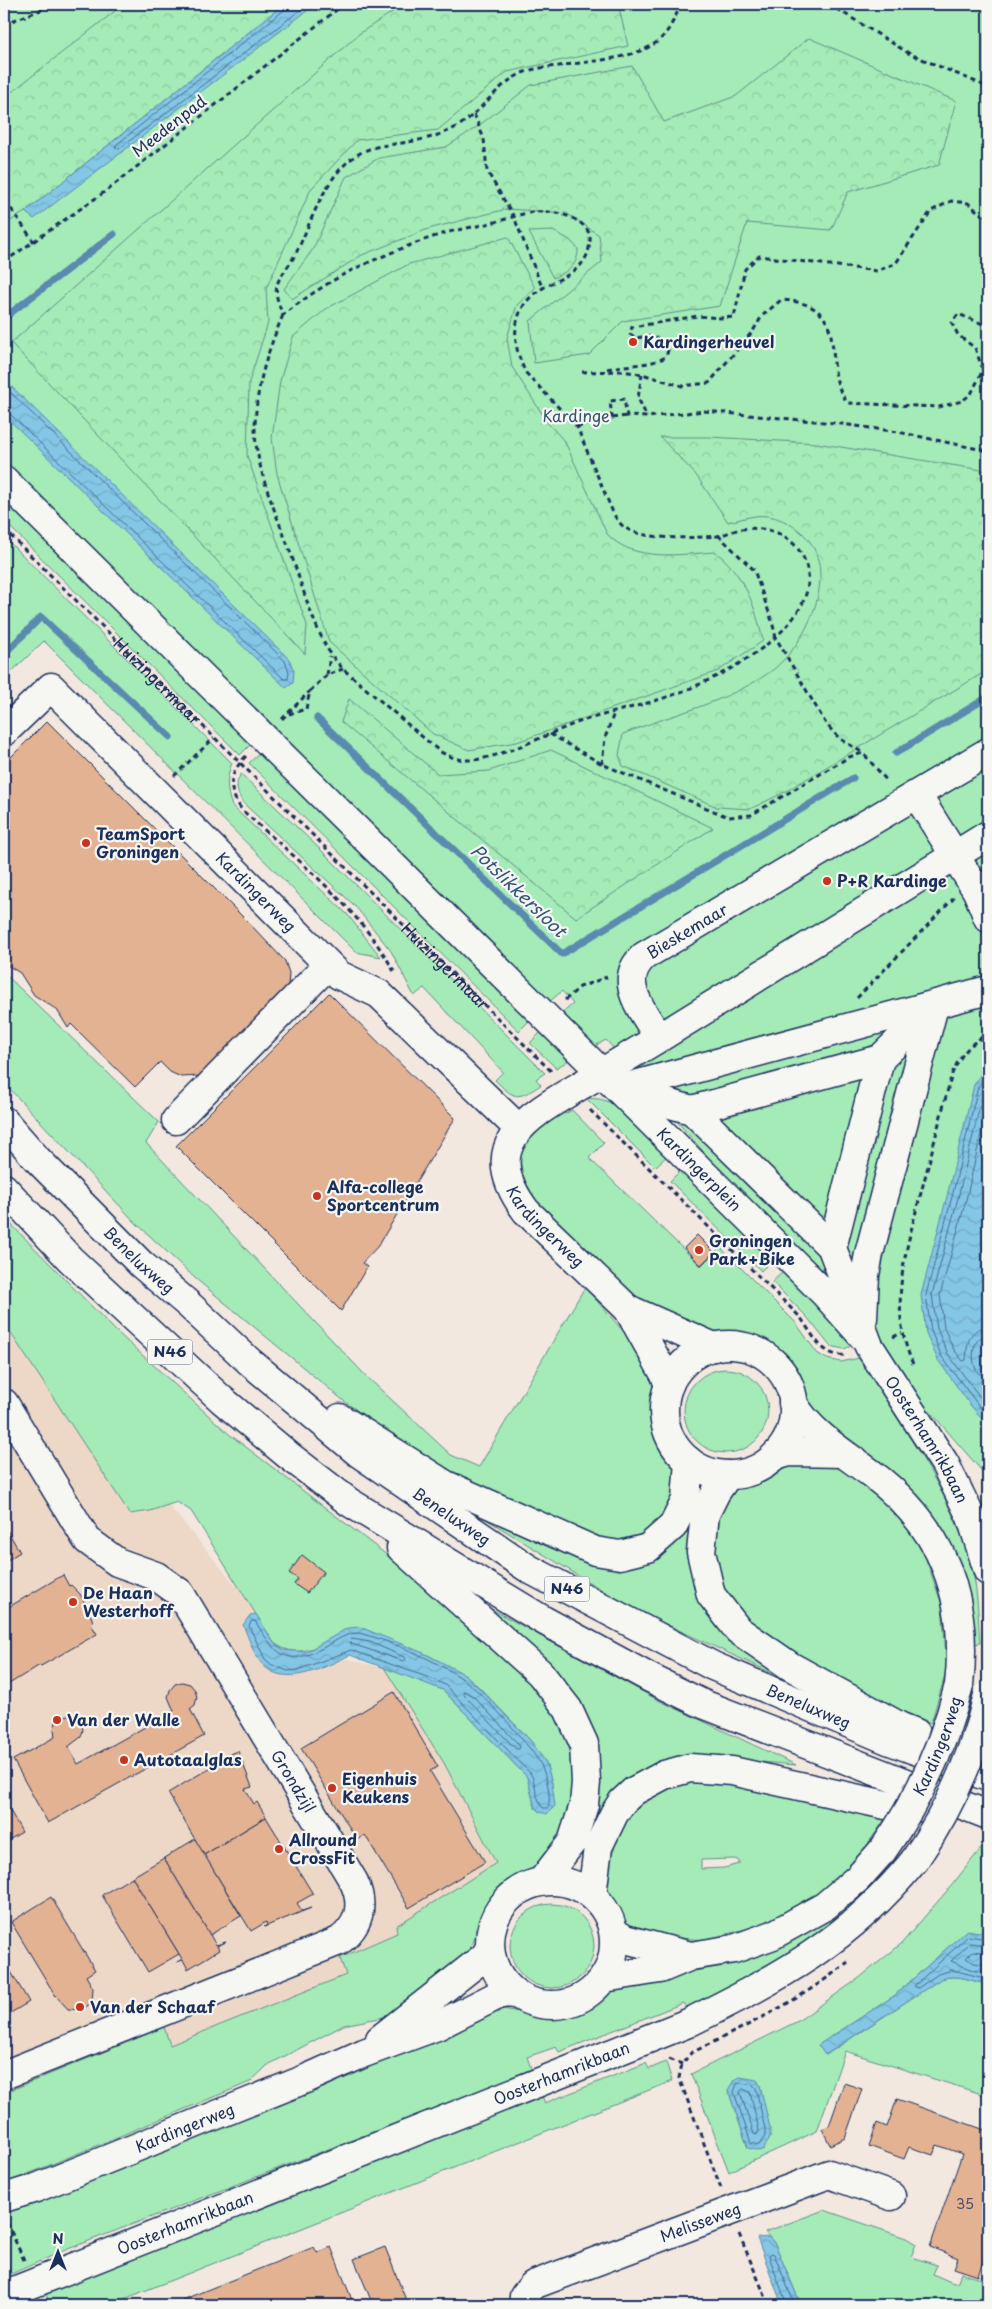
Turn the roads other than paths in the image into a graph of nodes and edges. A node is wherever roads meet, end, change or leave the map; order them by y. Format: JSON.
{"nodes":[{"id":1,"x":4,"y":480,"type":"edge"},
{"id":2,"x":4,"y":732,"type":"edge"},
{"id":3,"x":988,"y":752,"type":"edge"},
{"id":4,"x":917,"y":795,"type":"junction"},
{"id":5,"x":988,"y":835,"type":"edge"},
{"id":6,"x":954,"y":856,"type":"junction"},
{"id":7,"x":980,"y":888,"type":"edge"},
{"id":8,"x":988,"y":918,"type":"edge"},
{"id":9,"x":328,"y":965,"type":"junction"},
{"id":10,"x":988,"y":990,"type":"edge"},
{"id":11,"x":934,"y":1006,"type":"junction"},
{"id":12,"x":855,"y":1015,"type":"junction"},
{"id":13,"x":903,"y":1036,"type":"junction"},
{"id":14,"x":660,"y":1038,"type":"junction"},
{"id":15,"x":880,"y":1058,"type":"junction"},
{"id":16,"x":917,"y":1072,"type":"junction"},
{"id":17,"x":610,"y":1081,"type":"junction"},
{"id":18,"x":692,"y":1110,"type":"junction"},
{"id":19,"x":176,"y":1120,"type":"dead end"},
{"id":20,"x":4,"y":1121,"type":"edge"},
{"id":21,"x":518,"y":1128,"type":"junction"},
{"id":22,"x":4,"y":1188,"type":"edge"},
{"id":23,"x":869,"y":1254,"type":"junction"},
{"id":24,"x":836,"y":1260,"type":"junction"},
{"id":25,"x":800,"y":1269,"type":"junction"},
{"id":26,"x":628,"y":1309,"type":"junction"},
{"id":27,"x":867,"y":1343,"type":"junction"},
{"id":28,"x":714,"y":1347,"type":"junction"},
{"id":29,"x":250,"y":1362,"type":"junction"},
{"id":30,"x":669,"y":1385,"type":"junction"},
{"id":31,"x":4,"y":1403,"type":"edge"},
{"id":32,"x":793,"y":1403,"type":"junction"},
{"id":33,"x":842,"y":1453,"type":"junction"},
{"id":34,"x":775,"y":1456,"type":"junction"},
{"id":35,"x":689,"y":1461,"type":"junction"},
{"id":36,"x":728,"y":1475,"type":"junction"},
{"id":37,"x":350,"y":1502,"type":"junction"},
{"id":38,"x":988,"y":1571,"type":"edge"},
{"id":39,"x":988,"y":1695,"type":"edge"},
{"id":40,"x":988,"y":1761,"type":"edge"},
{"id":41,"x":988,"y":1777,"type":"edge"},
{"id":42,"x":981,"y":1813,"type":"edge"},
{"id":43,"x":542,"y":1881,"type":"junction"},
{"id":44,"x":592,"y":1894,"type":"junction"},
{"id":45,"x":614,"y":1932,"type":"junction"},
{"id":46,"x":490,"y":1948,"type":"junction"},
{"id":47,"x":691,"y":1956,"type":"junction"},
{"id":48,"x":604,"y":1978,"type":"junction"},
{"id":49,"x":516,"y":1994,"type":"junction"},
{"id":50,"x":364,"y":2053,"type":"junction"},
{"id":51,"x":4,"y":2075,"type":"edge"},
{"id":52,"x":891,"y":2196,"type":"dead end"},
{"id":53,"x":4,"y":2198,"type":"edge"},
{"id":54,"x":4,"y":2295,"type":"edge"},
{"id":55,"x":522,"y":2305,"type":"edge"}],
"edges":[{"from":1,"to":17,"type":"main road","name":"Huizingermaar"},
{"from":2,"to":9,"type":"main road","name":"Kardingerweg"},
{"from":3,"to":4,"type":"main road","name":"Bieskemaar"},
{"from":4,"to":6,"type":"main road"},
{"from":4,"to":14,"type":"main road","name":"Bieskemaar"},
{"from":5,"to":6,"type":"main road"},
{"from":6,"to":7,"type":"main road"},
{"from":6,"to":14,"type":"main road"},
{"from":7,"to":8,"type":"main road"},
{"from":9,"to":19,"type":"main road"},
{"from":9,"to":21,"type":"main road","name":"Kardingerweg"},
{"from":10,"to":11,"type":"main road"},
{"from":11,"to":12,"type":"main road"},
{"from":11,"to":13,"type":"main road"},
{"from":11,"to":16,"type":"main road"},
{"from":12,"to":13,"type":"main road"},
{"from":12,"to":17,"type":"main road"},
{"from":13,"to":15,"type":"main road"},
{"from":13,"to":16,"type":"main road"},
{"from":14,"to":17,"type":"main road","name":"Kardingerweg"},
{"from":15,"to":18,"type":"main road"},
{"from":15,"to":24,"type":"main road"},
{"from":16,"to":23,"type":"main road"},
{"from":17,"to":18,"type":"main road","name":"Kardingerplein"},
{"from":17,"to":21,"type":"main road","name":"Kardingerweg"},
{"from":17,"to":25,"type":"main road","name":"Kardingerplein"},
{"from":18,"to":24,"type":"main road","name":"Kardingerplein"},
{"from":20,"to":29,"type":"main road","name":"Beneluxweg","number":"N46"},
{"from":21,"to":26,"type":"main road","name":"Kardingerweg"},
{"from":22,"to":37,"type":"main road","number":"N46"},
{"from":23,"to":24,"type":"main road"},
{"from":23,"to":27,"type":"main road"},
{"from":24,"to":25,"type":"main road"},
{"from":24,"to":27,"type":"main road","name":"Kardingerplein"},
{"from":25,"to":27,"type":"main road","name":"Kardingerplein"},
{"from":26,"to":28,"type":"main road","name":"Kardingerweg"},
{"from":26,"to":30,"type":"main road","name":"Kardingerweg"},
{"from":27,"to":38,"type":"main road","name":"Oosterhamrikbaan"},
{"from":28,"to":30,"type":"main road"},
{"from":28,"to":32,"type":"main road"},
{"from":29,"to":35,"type":"main road","number":"N46"},
{"from":29,"to":41,"type":"main road","name":"Beneluxweg","number":"N46"},
{"from":30,"to":35,"type":"main road"},
{"from":31,"to":51,"type":"main road","name":"Grondzijl"},
{"from":32,"to":33,"type":"main road","name":"Kardingerweg"},
{"from":32,"to":34,"type":"main road"},
{"from":33,"to":34,"type":"main road"},
{"from":33,"to":47,"type":"main road","name":"Kardingerweg","bridge":true},
{"from":34,"to":36,"type":"main road"},
{"from":35,"to":36,"type":"main road"},
{"from":36,"to":40,"type":"main road"},
{"from":37,"to":42,"type":"main road","number":"N46"},
{"from":37,"to":43,"type":"main road","number":"N46"},
{"from":39,"to":54,"type":"main road","name":"Oosterhamrikbaan","bridge":true},
{"from":42,"to":44,"type":"main road","number":"N46"},
{"from":43,"to":44,"type":"main road"},
{"from":43,"to":46,"type":"main road"},
{"from":44,"to":45,"type":"main road"},
{"from":45,"to":47,"type":"main road","name":"Kardingerweg"},
{"from":45,"to":48,"type":"main road"},
{"from":46,"to":49,"type":"main road"},
{"from":46,"to":50,"type":"main road","name":"Kardingerweg"},
{"from":47,"to":48,"type":"main road","name":"Kardingerweg"},
{"from":48,"to":49,"type":"main road"},
{"from":49,"to":50,"type":"main road","name":"Kardingerweg"},
{"from":50,"to":53,"type":"main road","name":"Kardingerweg"},
{"from":52,"to":55,"type":"main road","name":"Melisseweg"}]}
